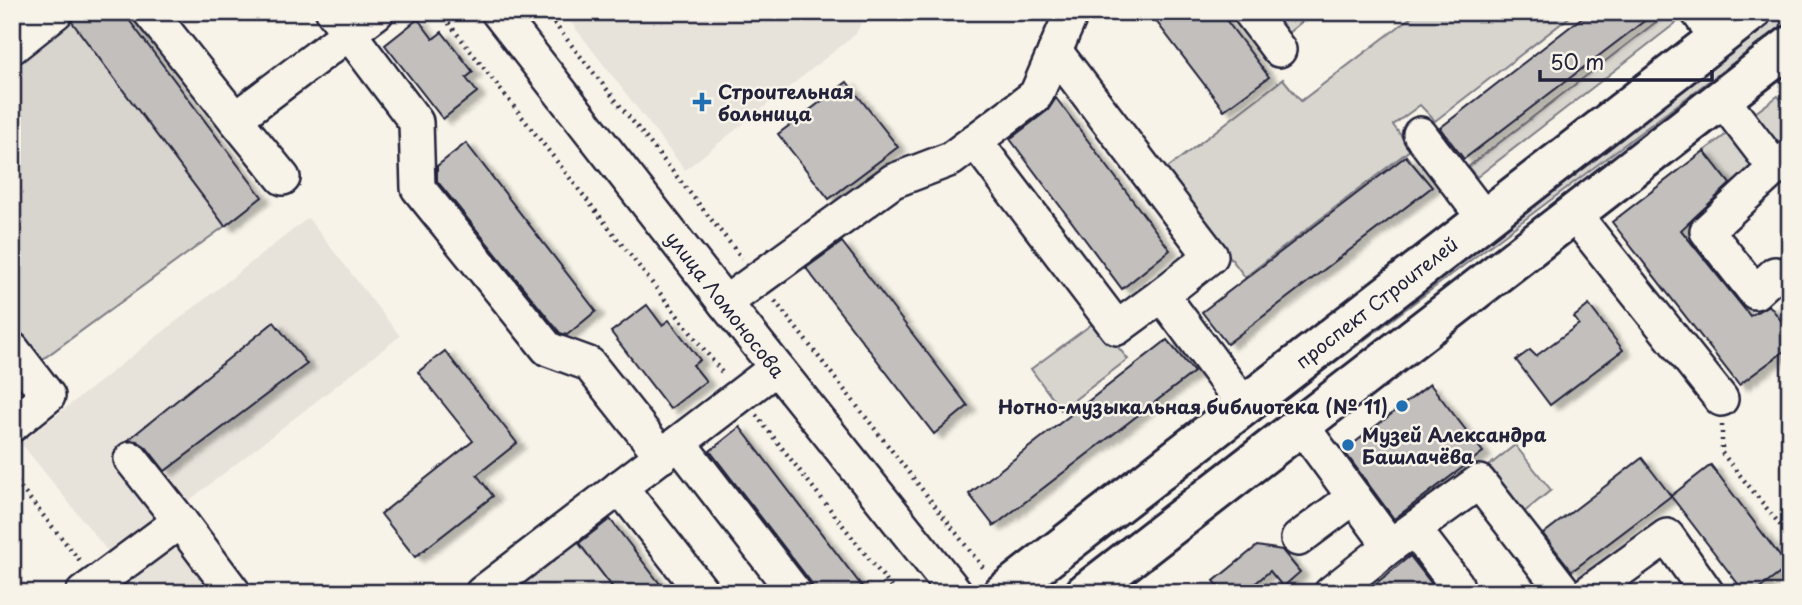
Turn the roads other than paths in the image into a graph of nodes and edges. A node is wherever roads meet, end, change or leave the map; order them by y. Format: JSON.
{"nodes":[{"id":1,"x":56,"y":12,"type":"edge"},
{"id":2,"x":150,"y":12,"type":"edge"},
{"id":3,"x":377,"y":12,"type":"edge"},
{"id":4,"x":498,"y":12,"type":"edge"},
{"id":5,"x":1072,"y":12,"type":"edge"},
{"id":6,"x":1250,"y":12,"type":"edge"},
{"id":7,"x":1751,"y":12,"type":"edge"},
{"id":8,"x":341,"y":23,"type":"edge"},
{"id":9,"x":1707,"y":25,"type":"edge"},
{"id":10,"x":12,"y":47,"type":"edge"},
{"id":11,"x":1790,"y":47,"type":"edge"},
{"id":12,"x":1279,"y":50,"type":"dead end"},
{"id":13,"x":1055,"y":51,"type":"junction"},
{"id":14,"x":1721,"y":99,"type":"junction"},
{"id":15,"x":235,"y":119,"type":"junction"},
{"id":16,"x":1420,"y":134,"type":"dead end"},
{"id":17,"x":975,"y":141,"type":"junction"},
{"id":18,"x":1783,"y":162,"type":"edge"},
{"id":19,"x":283,"y":178,"type":"dead end"},
{"id":20,"x":1574,"y":214,"type":"junction"},
{"id":21,"x":1484,"y":218,"type":"junction"},
{"id":22,"x":1775,"y":274,"type":"dead end"},
{"id":23,"x":1162,"y":295,"type":"junction"},
{"id":24,"x":725,"y":303,"type":"junction"},
{"id":25,"x":12,"y":349,"type":"edge"},
{"id":26,"x":776,"y":368,"type":"junction"},
{"id":27,"x":1721,"y":399,"type":"road end"},
{"id":28,"x":1244,"y":405,"type":"junction"},
{"id":29,"x":12,"y":425,"type":"edge"},
{"id":30,"x":1301,"y":425,"type":"junction"},
{"id":31,"x":671,"y":450,"type":"junction"},
{"id":32,"x":131,"y":459,"type":"dead end"},
{"id":33,"x":620,"y":487,"type":"junction"},
{"id":34,"x":1354,"y":498,"type":"junction"},
{"id":35,"x":180,"y":521,"type":"junction"},
{"id":36,"x":1298,"y":538,"type":"dead end"},
{"id":37,"x":1402,"y":538,"type":"junction"},
{"id":38,"x":90,"y":587,"type":"edge"},
{"id":39,"x":1448,"y":591,"type":"dead end"},
{"id":40,"x":234,"y":593,"type":"edge"},
{"id":41,"x":482,"y":593,"type":"edge"},
{"id":42,"x":703,"y":593,"type":"edge"},
{"id":43,"x":795,"y":593,"type":"edge"},
{"id":44,"x":956,"y":593,"type":"edge"},
{"id":45,"x":1003,"y":593,"type":"edge"},
{"id":46,"x":1085,"y":593,"type":"edge"},
{"id":47,"x":1332,"y":593,"type":"edge"},
{"id":48,"x":1565,"y":593,"type":"edge"},
{"id":49,"x":1588,"y":593,"type":"edge"},
{"id":50,"x":1707,"y":593,"type":"edge"}],
"edges":[{"from":1,"to":10,"type":"street"},
{"from":2,"to":15,"type":"street"},
{"from":3,"to":8,"type":"street"},
{"from":4,"to":24,"type":"street","name":"улица Ломоносова"},
{"from":5,"to":13,"type":"street"},
{"from":6,"to":12,"type":"street"},
{"from":7,"to":9,"type":"main road","name":"проспект Строителей"},
{"from":8,"to":15,"type":"street"},
{"from":8,"to":31,"type":"street"},
{"from":9,"to":21,"type":"main road","name":"проспект Строителей"},
{"from":11,"to":14,"type":"main road"},
{"from":13,"to":17,"type":"street"},
{"from":13,"to":23,"type":"street"},
{"from":14,"to":18,"type":"street"},
{"from":14,"to":20,"type":"main road"},
{"from":15,"to":19,"type":"street"},
{"from":16,"to":21,"type":"street"},
{"from":17,"to":23,"type":"street"},
{"from":17,"to":24,"type":"street"},
{"from":18,"to":22,"type":"street"},
{"from":20,"to":27,"type":"street"},
{"from":20,"to":30,"type":"main road"},
{"from":21,"to":28,"type":"main road","name":"проспект Строителей"},
{"from":23,"to":28,"type":"street"},
{"from":24,"to":26,"type":"street","name":"улица Ломоносова"},
{"from":25,"to":29,"type":"street"},
{"from":26,"to":31,"type":"street"},
{"from":26,"to":44,"type":"street","name":"улица Ломоносова"},
{"from":28,"to":45,"type":"main road","name":"проспект Строителей"},
{"from":30,"to":34,"type":"street"},
{"from":30,"to":46,"type":"main road"},
{"from":31,"to":33,"type":"street"},
{"from":31,"to":43,"type":"street"},
{"from":32,"to":35,"type":"street"},
{"from":33,"to":41,"type":"street"},
{"from":33,"to":42,"type":"street"},
{"from":34,"to":36,"type":"street"},
{"from":34,"to":37,"type":"street"},
{"from":35,"to":38,"type":"street"},
{"from":35,"to":40,"type":"street"},
{"from":37,"to":39,"type":"street"},
{"from":37,"to":47,"type":"street"},
{"from":37,"to":48,"type":"street"},
{"from":49,"to":50,"type":"street"}]}
